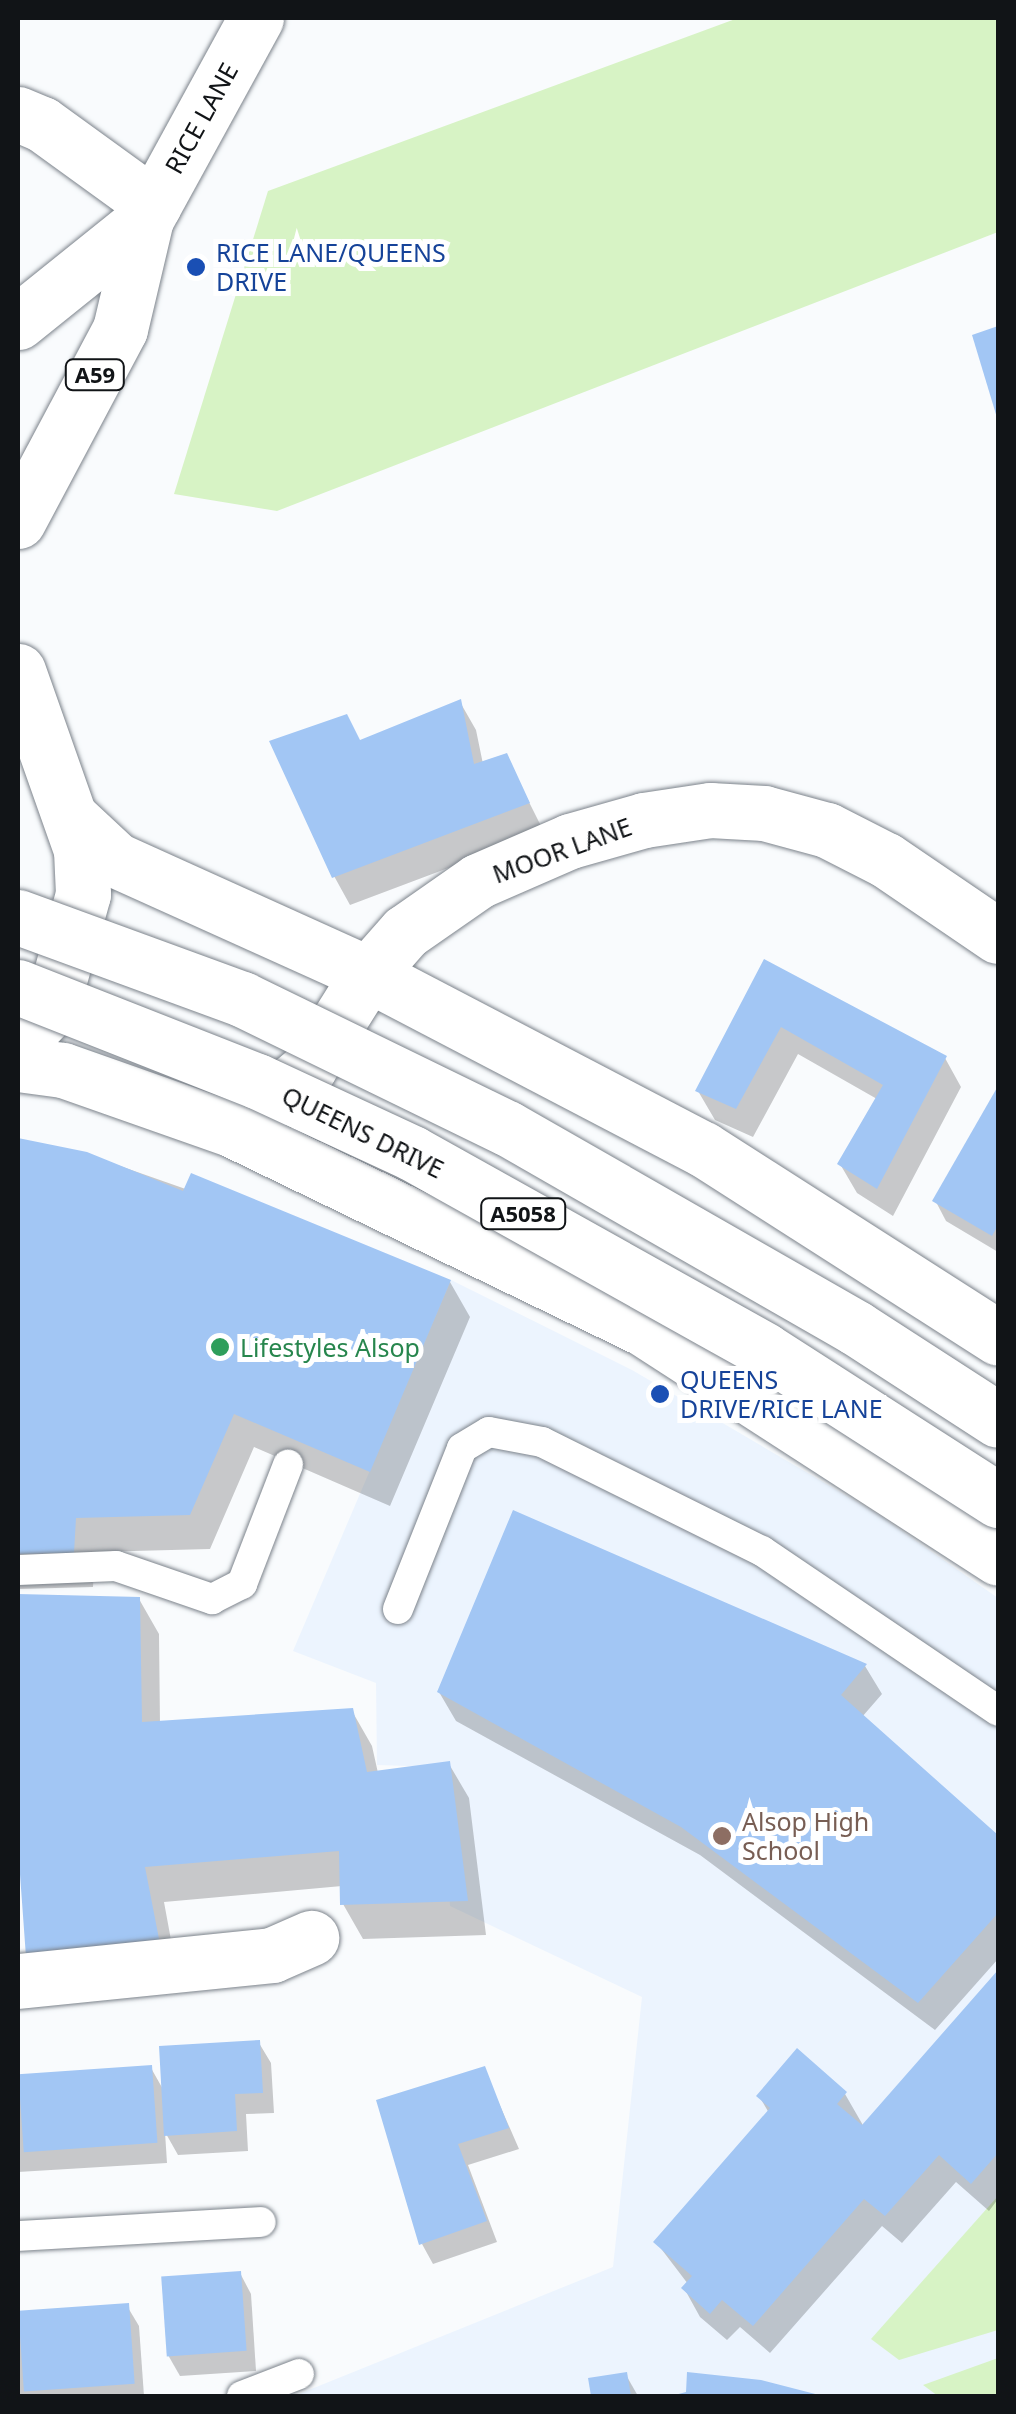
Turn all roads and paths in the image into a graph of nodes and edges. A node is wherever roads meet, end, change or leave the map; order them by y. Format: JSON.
{"nodes":[{"id":1,"x":256,"y":18,"type":"edge"},
{"id":2,"x":18,"y":114,"type":"edge"},
{"id":3,"x":150,"y":212,"type":"junction"},
{"id":4,"x":18,"y":322,"type":"edge"},
{"id":5,"x":18,"y":521,"type":"edge"},
{"id":6,"x":18,"y":671,"type":"edge"},
{"id":7,"x":71,"y":818,"type":"junction"},
{"id":8,"x":18,"y":917,"type":"edge"},
{"id":9,"x":998,"y":936,"type":"edge"},
{"id":10,"x":368,"y":974,"type":"junction"},
{"id":11,"x":18,"y":987,"type":"edge"},
{"id":12,"x":18,"y":1045,"type":"edge"},
{"id":13,"x":18,"y":1064,"type":"edge"},
{"id":14,"x":234,"y":1130,"type":"junction"},
{"id":15,"x":998,"y":1338,"type":"edge"},
{"id":16,"x":998,"y":1420,"type":"edge"},
{"id":17,"x":288,"y":1465,"type":"dead end"},
{"id":18,"x":998,"y":1500,"type":"edge"},
{"id":19,"x":998,"y":1558,"type":"edge"},
{"id":20,"x":18,"y":1570,"type":"edge"},
{"id":21,"x":398,"y":1609,"type":"dead end"},
{"id":22,"x":998,"y":1710,"type":"edge"},
{"id":23,"x":311,"y":1938,"type":"dead end"},
{"id":24,"x":18,"y":1981,"type":"edge"},
{"id":25,"x":261,"y":2222,"type":"dead end"},
{"id":26,"x":18,"y":2236,"type":"edge"},
{"id":27,"x":299,"y":2374,"type":"dead end"},
{"id":28,"x":242,"y":2396,"type":"edge"}],
"edges":[{"from":1,"to":3,"type":"main road","name":"RICE LANE","number":"A59"},
{"from":2,"to":3,"type":"main road"},
{"from":3,"to":4,"type":"main road","name":"RICE LANE","number":"A59"},
{"from":3,"to":5,"type":"main road","name":"RICE LANE","number":"A59"},
{"from":6,"to":7,"type":"main road"},
{"from":7,"to":10,"type":"main road"},
{"from":7,"to":12,"type":"main road"},
{"from":8,"to":16,"type":"main road","number":"A5058","bridge":true},
{"from":9,"to":10,"type":"main road","name":"MOOR LANE"},
{"from":10,"to":14,"type":"main road","name":"MOOR LANE"},
{"from":10,"to":15,"type":"main road"},
{"from":11,"to":18,"type":"main road","name":"QUEENS DRIVE","number":"A5058","bridge":true},
{"from":13,"to":14,"type":"main road"},
{"from":14,"to":19,"type":"main road"},
{"from":17,"to":20,"type":"lane"},
{"from":21,"to":22,"type":"lane"},
{"from":23,"to":24,"type":"main road"},
{"from":25,"to":26,"type":"lane"},
{"from":27,"to":28,"type":"lane"}]}
